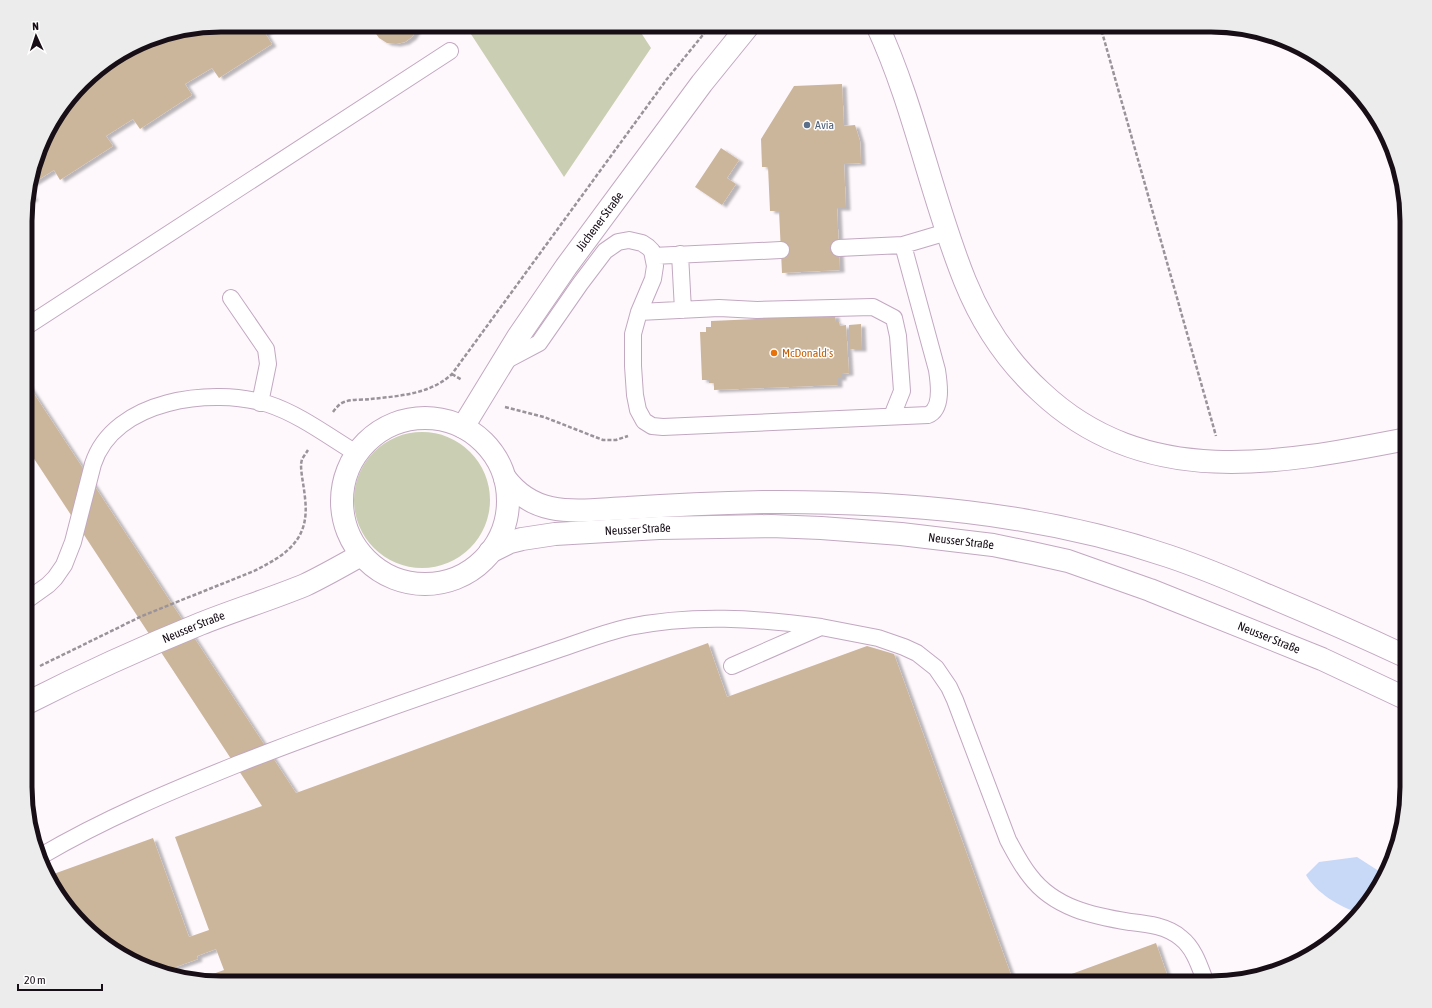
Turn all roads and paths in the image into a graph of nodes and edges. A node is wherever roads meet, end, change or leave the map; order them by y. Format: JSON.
{"nodes":[{"id":1,"x":705,"y":32,"type":"edge"},
{"id":2,"x":743,"y":32,"type":"edge"},
{"id":3,"x":880,"y":32,"type":"edge"},
{"id":4,"x":1102,"y":32,"type":"edge"},
{"id":5,"x":450,"y":50,"type":"dead end"},
{"id":6,"x":947,"y":232,"type":"junction"},
{"id":7,"x":903,"y":245,"type":"junction"},
{"id":8,"x":839,"y":248,"type":"dead end"},
{"id":9,"x":781,"y":250,"type":"dead end"},
{"id":10,"x":680,"y":254,"type":"junction"},
{"id":11,"x":653,"y":256,"type":"junction"},
{"id":12,"x":231,"y":298,"type":"dead end"},
{"id":13,"x":683,"y":310,"type":"junction"},
{"id":14,"x":639,"y":312,"type":"junction"},
{"id":15,"x":32,"y":323,"type":"edge"},
{"id":16,"x":503,"y":362,"type":"junction"},
{"id":17,"x":452,"y":374,"type":"junction"},
{"id":18,"x":483,"y":395,"type":"junction"},
{"id":19,"x":260,"y":403,"type":"junction"},
{"id":20,"x":892,"y":416,"type":"junction"},
{"id":21,"x":644,"y":421,"type":"junction"},
{"id":22,"x":463,"y":427,"type":"junction"},
{"id":23,"x":320,"y":431,"type":"junction"},
{"id":24,"x":1400,"y":439,"type":"edge"},
{"id":25,"x":356,"y":453,"type":"junction"},
{"id":26,"x":1223,"y":461,"type":"junction"},
{"id":27,"x":505,"y":478,"type":"junction"},
{"id":28,"x":490,"y":552,"type":"junction"},
{"id":29,"x":361,"y":554,"type":"junction"},
{"id":30,"x":32,"y":596,"type":"edge"},
{"id":31,"x":821,"y":627,"type":"junction"},
{"id":32,"x":1400,"y":654,"type":"edge"},
{"id":33,"x":39,"y":666,"type":"dead end"},
{"id":34,"x":732,"y":666,"type":"dead end"},
{"id":35,"x":1400,"y":696,"type":"edge"},
{"id":36,"x":32,"y":700,"type":"edge"},
{"id":37,"x":44,"y":855,"type":"edge"},
{"id":38,"x":1203,"y":976,"type":"edge"}],
"edges":[{"from":1,"to":17,"type":"path"},
{"from":2,"to":16,"type":"main road","name":"Jüchener Straße"},
{"from":3,"to":6,"type":"main road"},
{"from":4,"to":26,"type":"path"},
{"from":5,"to":15,"type":"lane"},
{"from":6,"to":7,"type":"lane"},
{"from":6,"to":26,"type":"main road"},
{"from":7,"to":8,"type":"lane"},
{"from":7,"to":20,"type":"lane"},
{"from":9,"to":10,"type":"lane"},
{"from":10,"to":11,"type":"lane"},
{"from":10,"to":13,"type":"lane"},
{"from":11,"to":14,"type":"lane"},
{"from":11,"to":16,"type":"lane"},
{"from":12,"to":19,"type":"lane"},
{"from":13,"to":14,"type":"lane"},
{"from":13,"to":20,"type":"lane"},
{"from":14,"to":21,"type":"lane"},
{"from":16,"to":18,"type":"main road","name":"Jüchener Straße"},
{"from":17,"to":18,"type":"path"},
{"from":17,"to":23,"type":"path"},
{"from":18,"to":21,"type":"path"},
{"from":18,"to":22,"type":"main road","name":"Jüchener Straße"},
{"from":19,"to":23,"type":"lane"},
{"from":19,"to":30,"type":"lane"},
{"from":20,"to":21,"type":"lane"},
{"from":22,"to":25,"type":"main road"},
{"from":22,"to":27,"type":"main road"},
{"from":23,"to":25,"type":"lane"},
{"from":23,"to":33,"type":"path"},
{"from":24,"to":26,"type":"main road"},
{"from":25,"to":29,"type":"main road"},
{"from":27,"to":28,"type":"main road"},
{"from":27,"to":32,"type":"main road","name":"Neusser Straße"},
{"from":28,"to":29,"type":"main road"},
{"from":28,"to":35,"type":"main road","name":"Neusser Straße"},
{"from":29,"to":36,"type":"main road","name":"Neusser Straße"},
{"from":31,"to":34,"type":"lane"},
{"from":31,"to":37,"type":"lane"},
{"from":31,"to":38,"type":"lane"}]}
